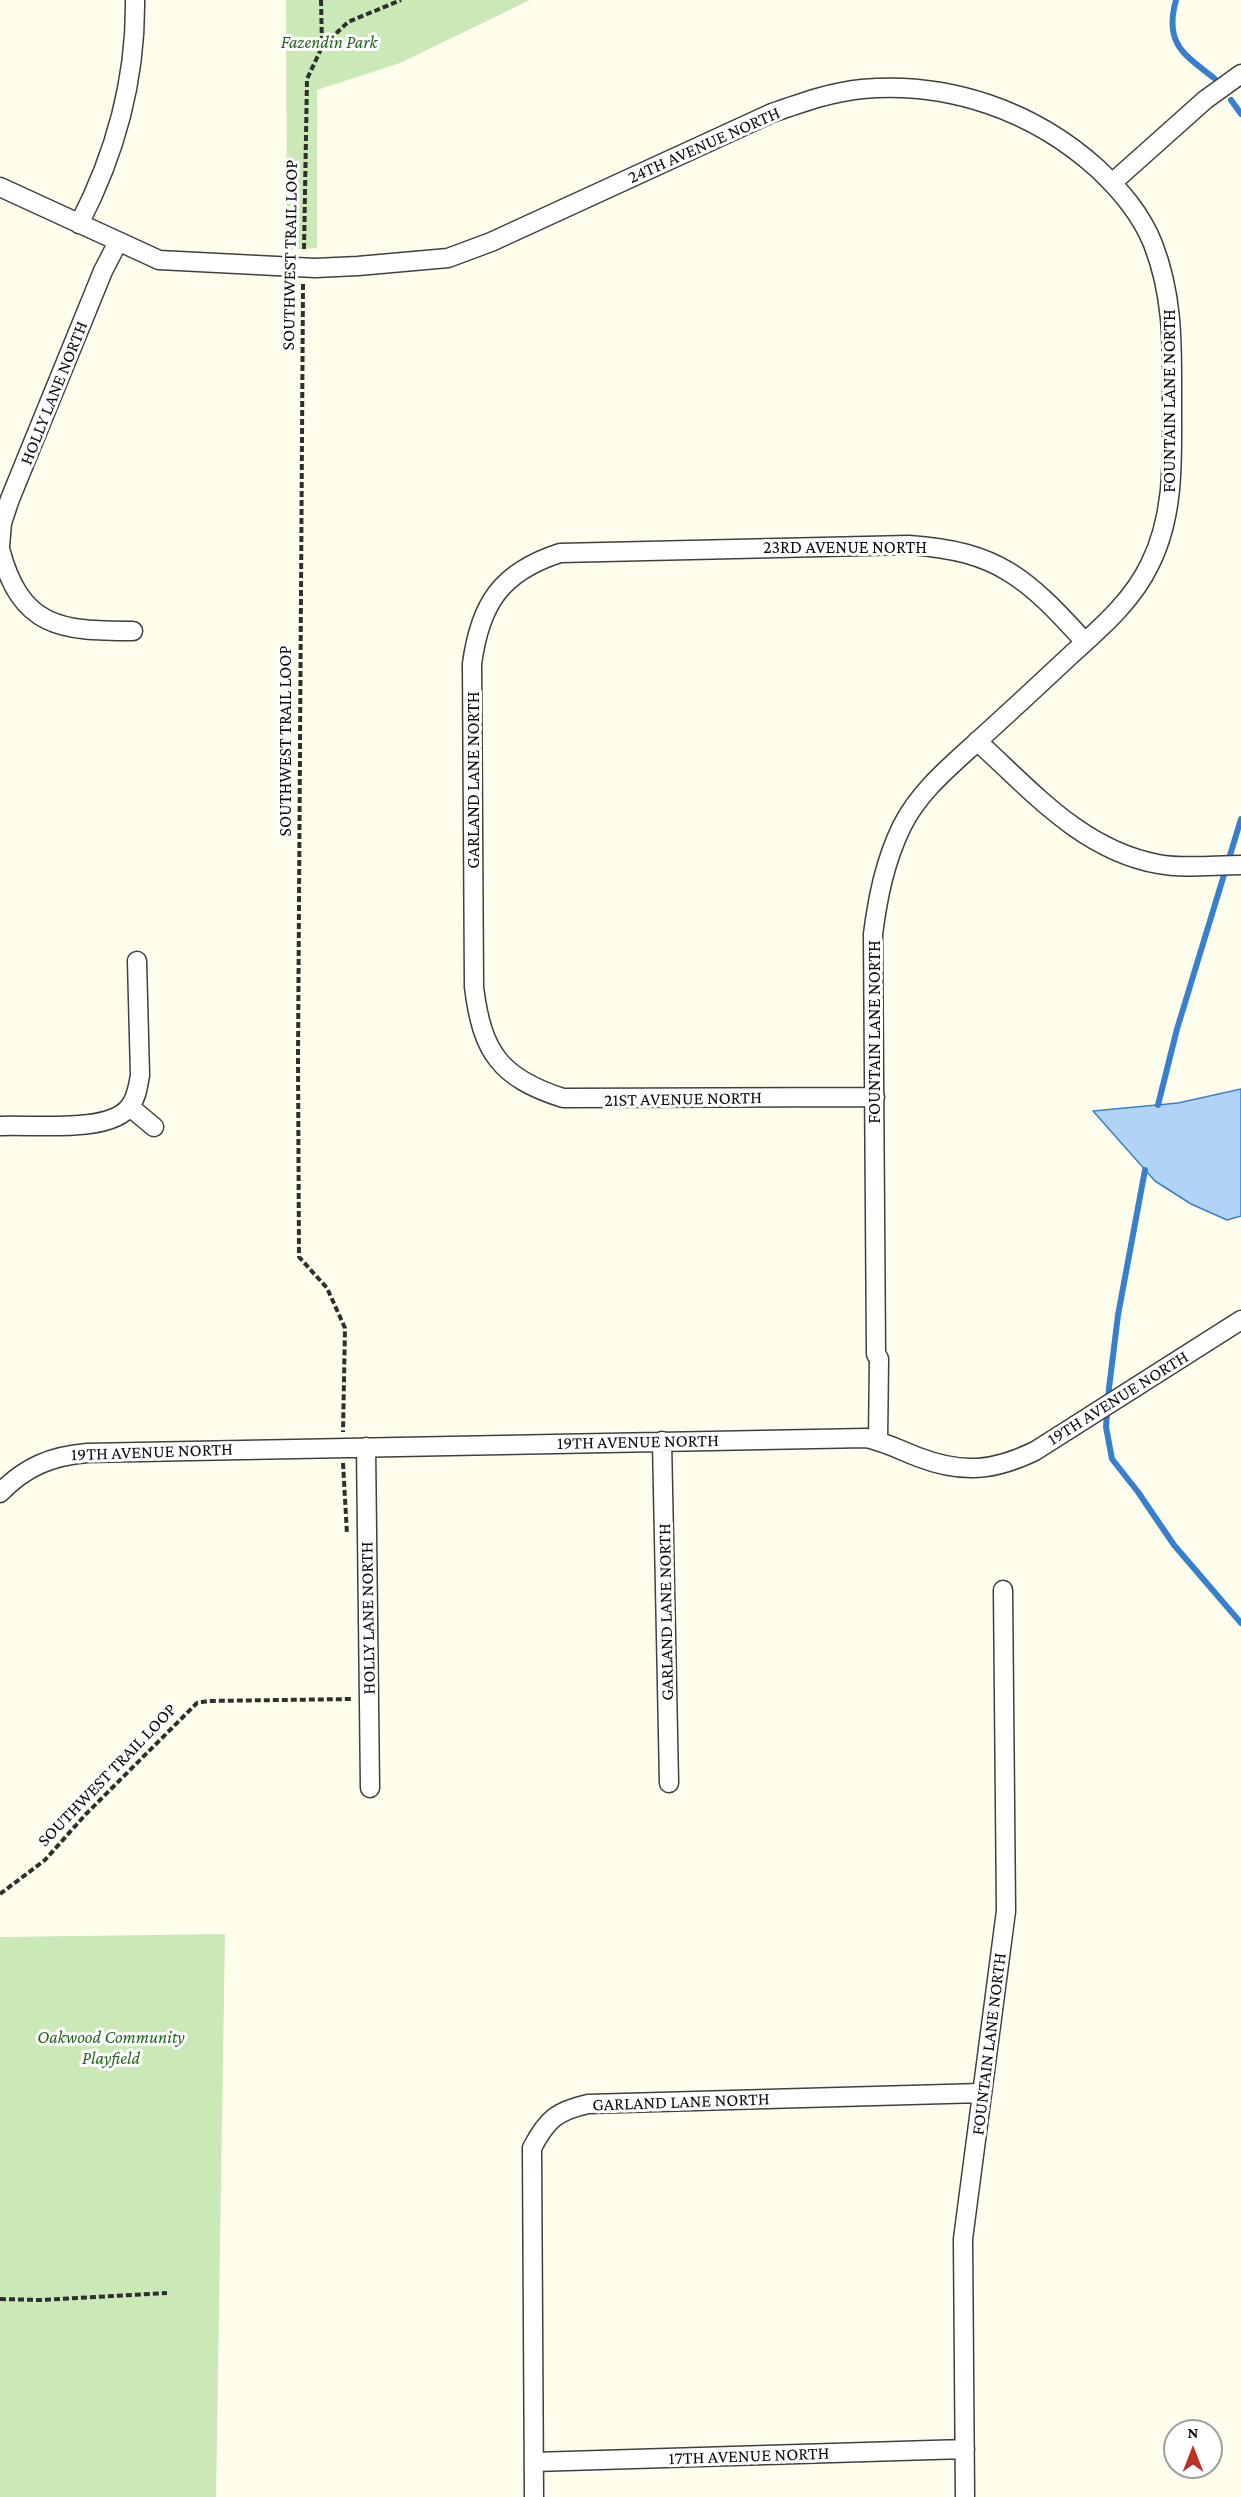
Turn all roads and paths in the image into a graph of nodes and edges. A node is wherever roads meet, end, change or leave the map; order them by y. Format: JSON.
{"nodes":[{"id":1,"x":135,"y":0,"type":"edge"},
{"id":2,"x":321,"y":0,"type":"edge"},
{"id":3,"x":401,"y":0,"type":"edge"},
{"id":4,"x":321,"y":47,"type":"junction"},
{"id":5,"x":1241,"y":74,"type":"edge"},
{"id":6,"x":1112,"y":183,"type":"junction"},
{"id":7,"x":0,"y":187,"type":"edge"},
{"id":8,"x":79,"y":224,"type":"junction"},
{"id":9,"x":118,"y":242,"type":"junction"},
{"id":10,"x":304,"y":267,"type":"junction"},
{"id":11,"x":2,"y":513,"type":"edge"},
{"id":12,"x":0,"y":547,"type":"edge"},
{"id":13,"x":582,"y":551,"type":"joint"},
{"id":14,"x":133,"y":631,"type":"dead end"},
{"id":15,"x":1085,"y":642,"type":"junction"},
{"id":16,"x":977,"y":741,"type":"junction"},
{"id":17,"x":1241,"y":865,"type":"edge"},
{"id":18,"x":137,"y":961,"type":"dead end"},
{"id":19,"x":501,"y":1065,"type":"joint"},
{"id":20,"x":874,"y":1097,"type":"junction"},
{"id":21,"x":130,"y":1107,"type":"junction"},
{"id":22,"x":0,"y":1126,"type":"edge"},
{"id":23,"x":154,"y":1127,"type":"dead end"},
{"id":24,"x":1241,"y":1320,"type":"edge"},
{"id":25,"x":343,"y":1423,"type":"dead end"},
{"id":26,"x":662,"y":1441,"type":"junction"},
{"id":27,"x":878,"y":1441,"type":"junction"},
{"id":28,"x":366,"y":1447,"type":"junction"},
{"id":29,"x":0,"y":1493,"type":"edge"},
{"id":30,"x":1003,"y":1590,"type":"dead end"},
{"id":31,"x":351,"y":1699,"type":"dead end"},
{"id":32,"x":669,"y":1783,"type":"dead end"},
{"id":33,"x":370,"y":1788,"type":"dead end"},
{"id":34,"x":0,"y":1894,"type":"edge"},
{"id":35,"x":982,"y":2094,"type":"junction"},
{"id":36,"x":167,"y":2293,"type":"dead end"},
{"id":37,"x":0,"y":2299,"type":"edge"},
{"id":38,"x":965,"y":2449,"type":"junction"},
{"id":39,"x":534,"y":2463,"type":"junction"},
{"id":40,"x":534,"y":2497,"type":"edge"},
{"id":41,"x":965,"y":2497,"type":"edge"}],
"edges":[{"from":1,"to":8,"type":"street"},
{"from":2,"to":4,"type":"path","name":"SOUTHWEST TRAIL LOOP"},
{"from":3,"to":4,"type":"path","name":"SOUTHWEST TRAIL LOOP"},
{"from":4,"to":10,"type":"path","name":"SOUTHWEST TRAIL LOOP"},
{"from":5,"to":6,"type":"street"},
{"from":6,"to":10,"type":"street","name":"24TH AVENUE NORTH"},
{"from":6,"to":15,"type":"street","name":"FOUNTAIN LANE NORTH"},
{"from":7,"to":8,"type":"street"},
{"from":8,"to":9,"type":"street","name":"24TH AVENUE NORTH"},
{"from":9,"to":10,"type":"street","name":"24TH AVENUE NORTH"},
{"from":9,"to":11,"type":"street","name":"HOLLY LANE NORTH"},
{"from":10,"to":25,"type":"path","name":"SOUTHWEST TRAIL LOOP"},
{"from":11,"to":12,"type":"street","name":"HOLLY LANE NORTH"},
{"from":12,"to":14,"type":"street","name":"HOLLY LANE NORTH"},
{"from":13,"to":15,"type":"street","name":"23RD AVENUE NORTH"},
{"from":13,"to":19,"type":"street","name":"GARLAND LANE NORTH"},
{"from":15,"to":16,"type":"street","name":"FOUNTAIN LANE NORTH"},
{"from":16,"to":17,"type":"street"},
{"from":16,"to":20,"type":"street","name":"FOUNTAIN LANE NORTH"},
{"from":18,"to":21,"type":"street"},
{"from":19,"to":20,"type":"street","name":"21ST AVENUE NORTH"},
{"from":20,"to":27,"type":"street","name":"FOUNTAIN LANE NORTH"},
{"from":21,"to":22,"type":"street"},
{"from":21,"to":23,"type":"street"},
{"from":24,"to":27,"type":"street","name":"19TH AVENUE NORTH"},
{"from":26,"to":27,"type":"street","name":"19TH AVENUE NORTH"},
{"from":26,"to":28,"type":"street","name":"19TH AVENUE NORTH"},
{"from":26,"to":32,"type":"street","name":"GARLAND LANE NORTH"},
{"from":28,"to":29,"type":"street","name":"19TH AVENUE NORTH"},
{"from":28,"to":33,"type":"street","name":"HOLLY LANE NORTH"},
{"from":30,"to":35,"type":"street","name":"FOUNTAIN LANE NORTH"},
{"from":31,"to":34,"type":"path","name":"SOUTHWEST TRAIL LOOP"},
{"from":35,"to":38,"type":"street","name":"FOUNTAIN LANE NORTH"},
{"from":35,"to":39,"type":"street","name":"GARLAND LANE NORTH"},
{"from":36,"to":37,"type":"path"},
{"from":38,"to":39,"type":"street","name":"17TH AVENUE NORTH"},
{"from":38,"to":41,"type":"street","name":"FOUNTAIN LANE NORTH"},
{"from":39,"to":40,"type":"street","name":"GARLAND LANE NORTH"}]}
